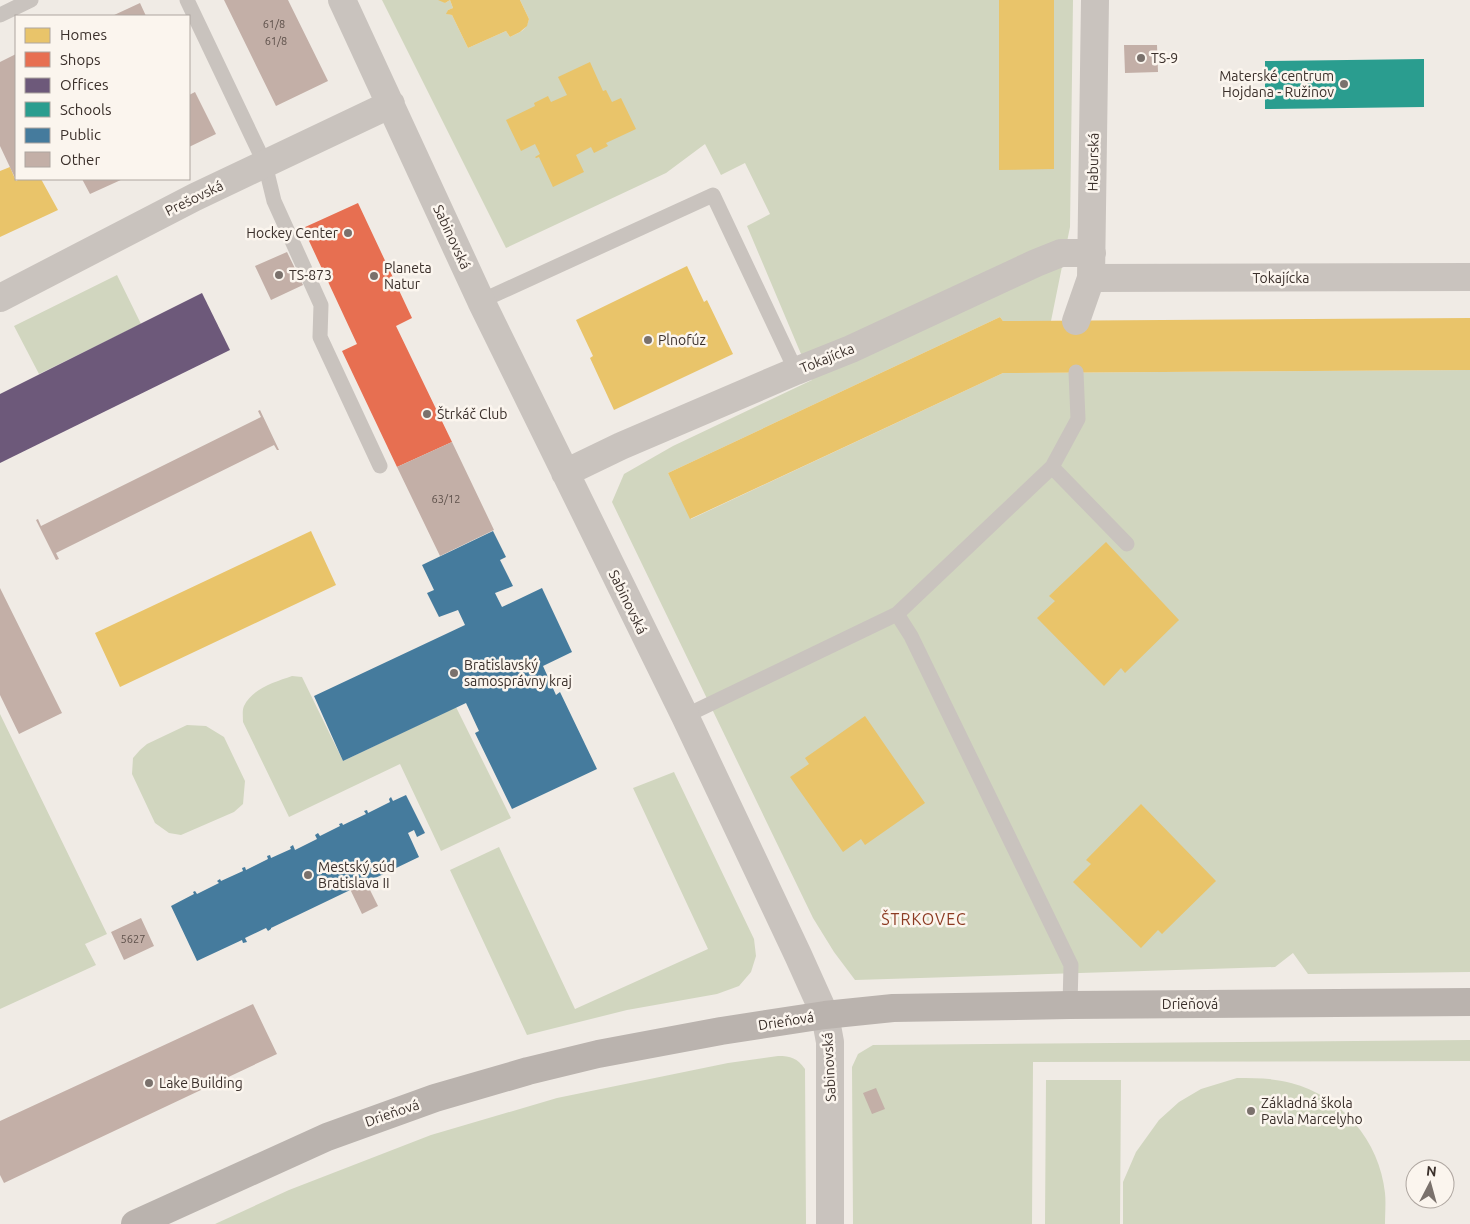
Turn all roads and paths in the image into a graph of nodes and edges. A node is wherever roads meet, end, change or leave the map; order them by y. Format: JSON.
{"nodes":[{"id":1,"x":31,"y":0,"type":"edge"},
{"id":2,"x":187,"y":0,"type":"edge"},
{"id":3,"x":342,"y":0,"type":"edge"},
{"id":4,"x":1094,"y":0,"type":"edge"},
{"id":5,"x":0,"y":15,"type":"edge"},
{"id":6,"x":391,"y":104,"type":"junction"},
{"id":7,"x":265,"y":164,"type":"junction"},
{"id":8,"x":1092,"y":266,"type":"junction"},
{"id":9,"x":1470,"y":277,"type":"edge"},
{"id":10,"x":0,"y":298,"type":"edge"},
{"id":11,"x":481,"y":301,"type":"junction"},
{"id":12,"x":1076,"y":321,"type":"dead end"},
{"id":13,"x":796,"y":371,"type":"junction"},
{"id":14,"x":1076,"y":372,"type":"dead end"},
{"id":15,"x":380,"y":466,"type":"dead end"},
{"id":16,"x":1052,"y":466,"type":"junction"},
{"id":17,"x":565,"y":473,"type":"junction"},
{"id":18,"x":1127,"y":544,"type":"dead end"},
{"id":19,"x":897,"y":614,"type":"junction"},
{"id":20,"x":684,"y":716,"type":"junction"},
{"id":21,"x":1470,"y":1002,"type":"edge"},
{"id":22,"x":1070,"y":1005,"type":"junction"},
{"id":23,"x":825,"y":1015,"type":"junction"},
{"id":24,"x":135,"y":1224,"type":"edge"},
{"id":25,"x":830,"y":1224,"type":"edge"}],
"edges":[{"from":1,"to":5,"type":"lane"},
{"from":2,"to":7,"type":"lane"},
{"from":3,"to":6,"type":"street","name":"Sabinovská"},
{"from":4,"to":8,"type":"street","name":"Haburská"},
{"from":6,"to":7,"type":"street","name":"Prešovská"},
{"from":6,"to":11,"type":"street","name":"Sabinovská"},
{"from":7,"to":10,"type":"street","name":"Prešovská"},
{"from":7,"to":15,"type":"lane"},
{"from":8,"to":9,"type":"street","name":"Tokajícka"},
{"from":8,"to":12,"type":"street","name":"Haburská"},
{"from":8,"to":13,"type":"street","name":"Tokajícka"},
{"from":11,"to":13,"type":"lane"},
{"from":11,"to":17,"type":"street","name":"Sabinovská"},
{"from":13,"to":17,"type":"street","name":"Tokajícka"},
{"from":14,"to":16,"type":"lane"},
{"from":16,"to":18,"type":"lane"},
{"from":16,"to":19,"type":"lane"},
{"from":17,"to":20,"type":"street","name":"Sabinovská"},
{"from":19,"to":20,"type":"lane"},
{"from":19,"to":22,"type":"lane"},
{"from":20,"to":23,"type":"street","name":"Sabinovská"},
{"from":21,"to":22,"type":"street","name":"Drieňová"},
{"from":22,"to":23,"type":"street","name":"Drieňová"},
{"from":23,"to":24,"type":"street","name":"Drieňová"},
{"from":23,"to":25,"type":"street","name":"Sabinovská"}]}
